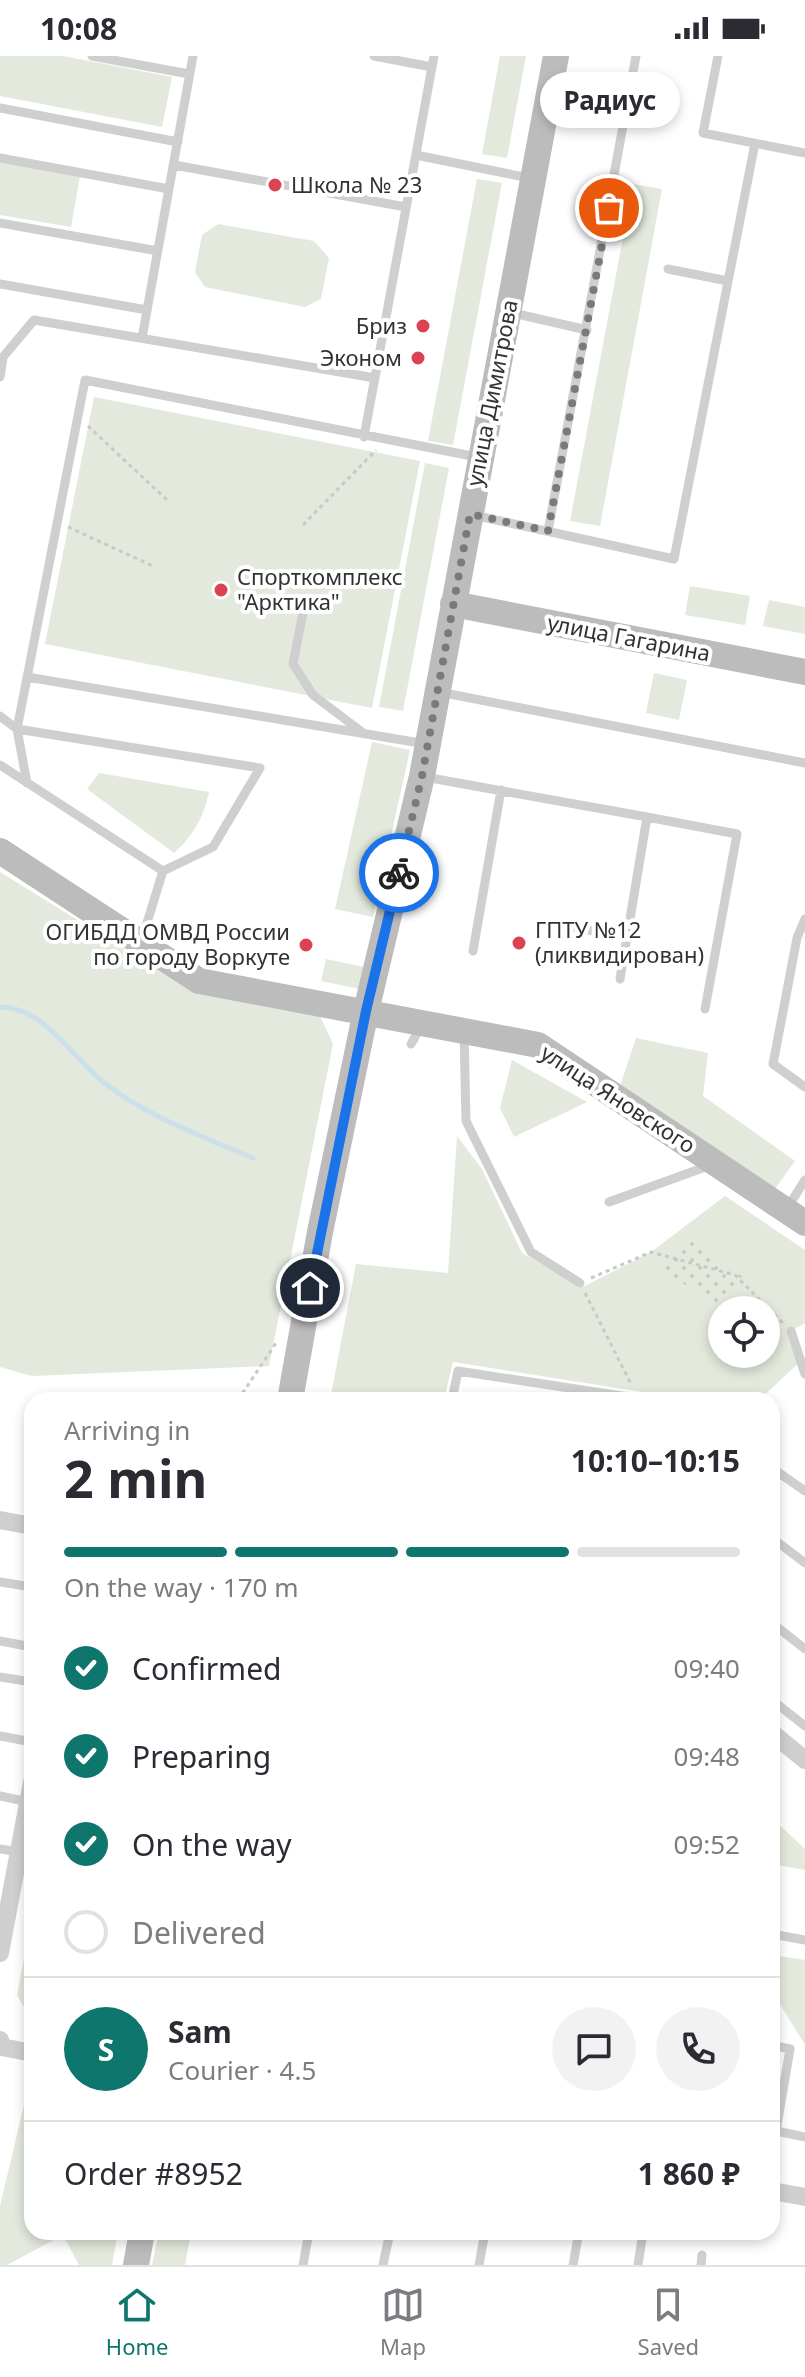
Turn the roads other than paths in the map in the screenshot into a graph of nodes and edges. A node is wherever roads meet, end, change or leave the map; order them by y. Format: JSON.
{"nodes":[{"id":1,"x":92,"y":56,"type":"edge"},
{"id":2,"x":193,"y":56,"type":"edge"},
{"id":3,"x":374,"y":56,"type":"edge"},
{"id":4,"x":434,"y":56,"type":"edge"},
{"id":5,"x":556,"y":56,"type":"edge"},
{"id":6,"x":636,"y":56,"type":"edge"},
{"id":7,"x":718,"y":56,"type":"edge"},
{"id":8,"x":432,"y":67,"type":"junction"},
{"id":9,"x":189,"y":74,"type":"junction"},
{"id":10,"x":0,"y":108,"type":"edge"},
{"id":11,"x":178,"y":142,"type":"junction"},
{"id":12,"x":755,"y":143,"type":"junction"},
{"id":13,"x":805,"y":153,"type":"edge"},
{"id":14,"x":416,"y":155,"type":"junction"},
{"id":15,"x":0,"y":158,"type":"edge"},
{"id":16,"x":174,"y":165,"type":"junction"},
{"id":17,"x":533,"y":179,"type":"junction"},
{"id":18,"x":169,"y":189,"type":"junction"},
{"id":19,"x":406,"y":207,"type":"junction"},
{"id":20,"x":0,"y":223,"type":"edge"},
{"id":21,"x":158,"y":251,"type":"junction"},
{"id":22,"x":668,"y":269,"type":"dead end"},
{"id":23,"x":728,"y":281,"type":"junction"},
{"id":24,"x":0,"y":284,"type":"edge"},
{"id":25,"x":147,"y":310,"type":"junction"},
{"id":26,"x":508,"y":312,"type":"junction"},
{"id":27,"x":587,"y":330,"type":"junction"},
{"id":28,"x":142,"y":338,"type":"junction"},
{"id":29,"x":2,"y":357,"type":"edge"},
{"id":30,"x":0,"y":377,"type":"edge"},
{"id":31,"x":375,"y":378,"type":"junction"},
{"id":32,"x":364,"y":437,"type":"junction"},
{"id":33,"x":480,"y":458,"type":"junction"},
{"id":34,"x":470,"y":514,"type":"junction"},
{"id":35,"x":548,"y":531,"type":"junction"},
{"id":36,"x":453,"y":604,"type":"junction"},
{"id":37,"x":304,"y":607,"type":"dead end"},
{"id":38,"x":805,"y":672,"type":"edge"},
{"id":39,"x":27,"y":677,"type":"junction"},
{"id":40,"x":437,"y":692,"type":"junction"},
{"id":41,"x":0,"y":716,"type":"edge"},
{"id":42,"x":17,"y":729,"type":"junction"},
{"id":43,"x":365,"y":734,"type":"junction"},
{"id":44,"x":427,"y":744,"type":"junction"},
{"id":45,"x":805,"y":763,"type":"edge"},
{"id":46,"x":0,"y":765,"type":"edge"},
{"id":47,"x":422,"y":776,"type":"junction"},
{"id":48,"x":27,"y":783,"type":"junction"},
{"id":49,"x":501,"y":790,"type":"junction"},
{"id":50,"x":647,"y":817,"type":"junction"},
{"id":51,"x":0,"y":851,"type":"edge"},
{"id":52,"x":163,"y":871,"type":"junction"},
{"id":53,"x":805,"y":919,"type":"edge"},
{"id":54,"x":555,"y":924,"type":"dead end"},
{"id":55,"x":627,"y":937,"type":"junction"},
{"id":56,"x":141,"y":942,"type":"junction"},
{"id":57,"x":473,"y":951,"type":"dead end"},
{"id":58,"x":620,"y":979,"type":"dead end"},
{"id":59,"x":705,"y":1009,"type":"dead end"},
{"id":60,"x":366,"y":1011,"type":"junction"},
{"id":61,"x":423,"y":1021,"type":"junction"},
{"id":62,"x":464,"y":1029,"type":"junction"},
{"id":63,"x":411,"y":1044,"type":"dead end"},
{"id":64,"x":805,"y":1087,"type":"edge"},
{"id":65,"x":715,"y":1163,"type":"junction"},
{"id":66,"x":805,"y":1180,"type":"edge"},
{"id":67,"x":609,"y":1202,"type":"dead end"},
{"id":68,"x":795,"y":1217,"type":"edge"},
{"id":69,"x":580,"y":1283,"type":"road end"},
{"id":70,"x":791,"y":1331,"type":"road end"},
{"id":71,"x":805,"y":1374,"type":"edge"},
{"id":72,"x":291,"y":1392,"type":"edge"},
{"id":73,"x":454,"y":1392,"type":"edge"},
{"id":74,"x":608,"y":1392,"type":"edge"},
{"id":75,"x":780,"y":1474,"type":"edge"},
{"id":76,"x":805,"y":1491,"type":"edge"},
{"id":77,"x":0,"y":1520,"type":"edge"},
{"id":78,"x":24,"y":1524,"type":"edge"},
{"id":79,"x":780,"y":1544,"type":"edge"},
{"id":80,"x":805,"y":1563,"type":"edge"},
{"id":81,"x":0,"y":1582,"type":"edge"},
{"id":82,"x":24,"y":1586,"type":"edge"},
{"id":83,"x":780,"y":1629,"type":"edge"},
{"id":84,"x":0,"y":1641,"type":"edge"},
{"id":85,"x":24,"y":1646,"type":"edge"},
{"id":86,"x":805,"y":1649,"type":"edge"},
{"id":87,"x":0,"y":1677,"type":"edge"},
{"id":88,"x":24,"y":1681,"type":"edge"},
{"id":89,"x":780,"y":1706,"type":"edge"},
{"id":90,"x":805,"y":1726,"type":"edge"},
{"id":91,"x":0,"y":1736,"type":"edge"},
{"id":92,"x":24,"y":1740,"type":"edge"},
{"id":93,"x":780,"y":1740,"type":"edge"},
{"id":94,"x":805,"y":1760,"type":"edge"},
{"id":95,"x":0,"y":1796,"type":"edge"},
{"id":96,"x":24,"y":1801,"type":"edge"},
{"id":97,"x":24,"y":1824,"type":"edge"},
{"id":98,"x":0,"y":1849,"type":"edge"},
{"id":99,"x":19,"y":1852,"type":"junction"},
{"id":100,"x":5,"y":1898,"type":"edge"},
{"id":101,"x":780,"y":1935,"type":"edge"},
{"id":102,"x":805,"y":1940,"type":"edge"},
{"id":103,"x":0,"y":1953,"type":"edge"},
{"id":104,"x":1,"y":2045,"type":"edge"},
{"id":105,"x":780,"y":2047,"type":"edge"},
{"id":106,"x":24,"y":2051,"type":"edge"},
{"id":107,"x":780,"y":2100,"type":"edge"},
{"id":108,"x":780,"y":2132,"type":"edge"},
{"id":109,"x":805,"y":2137,"type":"edge"},
{"id":110,"x":780,"y":2192,"type":"edge"},
{"id":111,"x":805,"y":2197,"type":"edge"},
{"id":112,"x":141,"y":2240,"type":"edge"},
{"id":113,"x":308,"y":2240,"type":"edge"},
{"id":114,"x":388,"y":2240,"type":"edge"},
{"id":115,"x":484,"y":2240,"type":"edge"},
{"id":116,"x":578,"y":2240,"type":"edge"},
{"id":117,"x":642,"y":2240,"type":"edge"},
{"id":118,"x":136,"y":2265,"type":"edge"},
{"id":119,"x":303,"y":2265,"type":"edge"},
{"id":120,"x":383,"y":2265,"type":"edge"},
{"id":121,"x":479,"y":2265,"type":"edge"},
{"id":122,"x":573,"y":2265,"type":"edge"},
{"id":123,"x":638,"y":2265,"type":"edge"}],
"edges":[{"from":1,"to":9,"type":"lane"},
{"from":2,"to":9,"type":"lane"},
{"from":3,"to":8,"type":"lane"},
{"from":4,"to":8,"type":"lane"},
{"from":5,"to":17,"type":"main road","name":"улица Димитрова"},
{"from":6,"to":27,"type":"lane"},
{"from":7,"to":12,"type":"lane"},
{"from":8,"to":14,"type":"lane"},
{"from":9,"to":11,"type":"lane"},
{"from":10,"to":11,"type":"lane"},
{"from":11,"to":16,"type":"lane"},
{"from":12,"to":13,"type":"lane"},
{"from":12,"to":23,"type":"lane"},
{"from":14,"to":17,"type":"lane"},
{"from":14,"to":19,"type":"lane"},
{"from":15,"to":18,"type":"lane"},
{"from":16,"to":18,"type":"lane"},
{"from":16,"to":19,"type":"lane"},
{"from":17,"to":26,"type":"main road","name":"улица Димитрова"},
{"from":18,"to":21,"type":"lane"},
{"from":19,"to":31,"type":"lane"},
{"from":20,"to":21,"type":"lane"},
{"from":21,"to":25,"type":"lane"},
{"from":22,"to":23,"type":"lane"},
{"from":23,"to":35,"type":"lane"},
{"from":24,"to":25,"type":"lane"},
{"from":25,"to":28,"type":"lane"},
{"from":26,"to":27,"type":"lane"},
{"from":26,"to":33,"type":"main road","name":"улица Димитрова"},
{"from":27,"to":35,"type":"lane"},
{"from":28,"to":29,"type":"lane"},
{"from":28,"to":31,"type":"lane"},
{"from":29,"to":30,"type":"lane"},
{"from":31,"to":32,"type":"lane"},
{"from":32,"to":33,"type":"lane"},
{"from":32,"to":39,"type":"lane"},
{"from":33,"to":34,"type":"main road","name":"улица Димитрова"},
{"from":34,"to":35,"type":"lane"},
{"from":34,"to":36,"type":"main road","name":"улица Димитрова"},
{"from":36,"to":38,"type":"main road","name":"улица Гагарина"},
{"from":36,"to":40,"type":"main road","name":"улица Димитрова"},
{"from":37,"to":43,"type":"lane"},
{"from":39,"to":42,"type":"lane"},
{"from":39,"to":43,"type":"lane"},
{"from":40,"to":44,"type":"main road","name":"улица Димитрова"},
{"from":40,"to":45,"type":"lane"},
{"from":41,"to":42,"type":"lane"},
{"from":42,"to":48,"type":"lane"},
{"from":42,"to":52,"type":"lane"},
{"from":43,"to":44,"type":"lane"},
{"from":44,"to":47,"type":"main road","name":"улица Димитрова"},
{"from":46,"to":48,"type":"lane"},
{"from":47,"to":49,"type":"lane"},
{"from":47,"to":60,"type":"main road","name":"улица Димитрова"},
{"from":48,"to":52,"type":"lane"},
{"from":49,"to":50,"type":"lane"},
{"from":49,"to":57,"type":"lane"},
{"from":50,"to":55,"type":"lane"},
{"from":50,"to":59,"type":"lane"},
{"from":51,"to":56,"type":"main road","name":"улица Яновского"},
{"from":52,"to":56,"type":"lane"},
{"from":53,"to":64,"type":"lane"},
{"from":54,"to":55,"type":"lane"},
{"from":55,"to":58,"type":"lane"},
{"from":56,"to":60,"type":"main road","name":"улица Яновского"},
{"from":60,"to":61,"type":"main road","name":"улица Яновского"},
{"from":60,"to":72,"type":"main road","name":"улица Димитрова"},
{"from":61,"to":62,"type":"main road","name":"улица Яновского"},
{"from":61,"to":63,"type":"lane"},
{"from":62,"to":65,"type":"main road","name":"улица Яновского"},
{"from":62,"to":69,"type":"lane"},
{"from":65,"to":67,"type":"lane"},
{"from":65,"to":68,"type":"main road","name":"улица Яновского"},
{"from":66,"to":68,"type":"lane"},
{"from":70,"to":71,"type":"lane"},
{"from":73,"to":74,"type":"lane"},
{"from":75,"to":76,"type":"lane"},
{"from":77,"to":78,"type":"street"},
{"from":79,"to":80,"type":"lane"},
{"from":81,"to":82,"type":"lane"},
{"from":83,"to":86,"type":"lane"},
{"from":84,"to":85,"type":"lane"},
{"from":87,"to":88,"type":"lane"},
{"from":89,"to":90,"type":"lane"},
{"from":91,"to":92,"type":"lane"},
{"from":93,"to":94,"type":"street"},
{"from":95,"to":96,"type":"lane"},
{"from":97,"to":99,"type":"street"},
{"from":98,"to":99,"type":"lane"},
{"from":99,"to":100,"type":"street"},
{"from":100,"to":103,"type":"street"},
{"from":101,"to":102,"type":"lane"},
{"from":104,"to":106,"type":"street"},
{"from":105,"to":107,"type":"lane"},
{"from":108,"to":109,"type":"lane"},
{"from":110,"to":111,"type":"street"},
{"from":112,"to":118,"type":"main road"},
{"from":113,"to":119,"type":"lane"},
{"from":114,"to":120,"type":"lane"},
{"from":115,"to":121,"type":"lane"},
{"from":116,"to":122,"type":"lane"},
{"from":117,"to":123,"type":"lane"}]}
